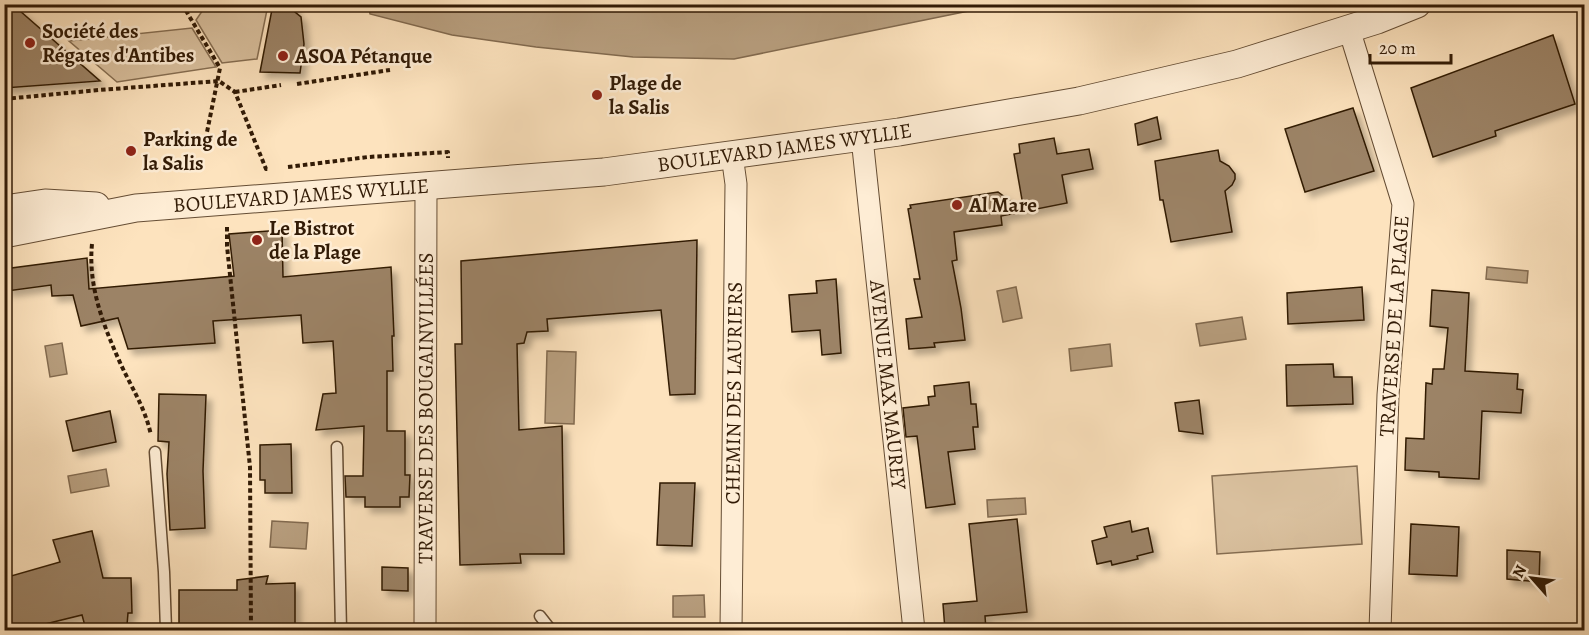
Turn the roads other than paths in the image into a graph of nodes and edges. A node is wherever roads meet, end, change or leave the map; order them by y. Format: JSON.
{"nodes":[{"id":1,"x":1417,"y":4,"type":"edge"},
{"id":2,"x":1349,"y":28,"type":"junction"},
{"id":3,"x":862,"y":138,"type":"junction"},
{"id":4,"x":732,"y":155,"type":"junction"},
{"id":5,"x":437,"y":184,"type":"junction"},
{"id":6,"x":136,"y":208,"type":"junction"},
{"id":7,"x":4,"y":209,"type":"edge"},
{"id":8,"x":4,"y":234,"type":"edge"},
{"id":9,"x":337,"y":447,"type":"dead end"},
{"id":10,"x":155,"y":452,"type":"road end"},
{"id":11,"x":540,"y":616,"type":"dead end"},
{"id":12,"x":166,"y":630,"type":"edge"},
{"id":13,"x":341,"y":630,"type":"edge"},
{"id":14,"x":425,"y":630,"type":"edge"},
{"id":15,"x":551,"y":630,"type":"edge"},
{"id":16,"x":731,"y":630,"type":"edge"},
{"id":17,"x":914,"y":630,"type":"edge"},
{"id":18,"x":1380,"y":630,"type":"edge"}],
"edges":[{"from":1,"to":2,"type":"street","name":"BOULEVARD JAMES WYLLIE"},
{"from":2,"to":3,"type":"street","name":"BOULEVARD JAMES WYLLIE"},
{"from":2,"to":18,"type":"street","name":"TRAVERSE DE LA PLAGE"},
{"from":3,"to":4,"type":"street","name":"BOULEVARD JAMES WYLLIE"},
{"from":3,"to":17,"type":"street","name":"AVENUE MAX MAUREY"},
{"from":4,"to":5,"type":"street","name":"BOULEVARD JAMES WYLLIE"},
{"from":4,"to":16,"type":"street","name":"CHEMIN DES LAURIERS"},
{"from":5,"to":6,"type":"street","name":"BOULEVARD JAMES WYLLIE"},
{"from":5,"to":14,"type":"street","name":"TRAVERSE DES BOUGAINVILLÉES"},
{"from":6,"to":7,"type":"street","name":"BOULEVARD JAMES WYLLIE"},
{"from":6,"to":8,"type":"street","name":"BOULEVARD JAMES WYLLIE"},
{"from":9,"to":13,"type":"lane"},
{"from":10,"to":12,"type":"lane"},
{"from":11,"to":15,"type":"lane"}]}
